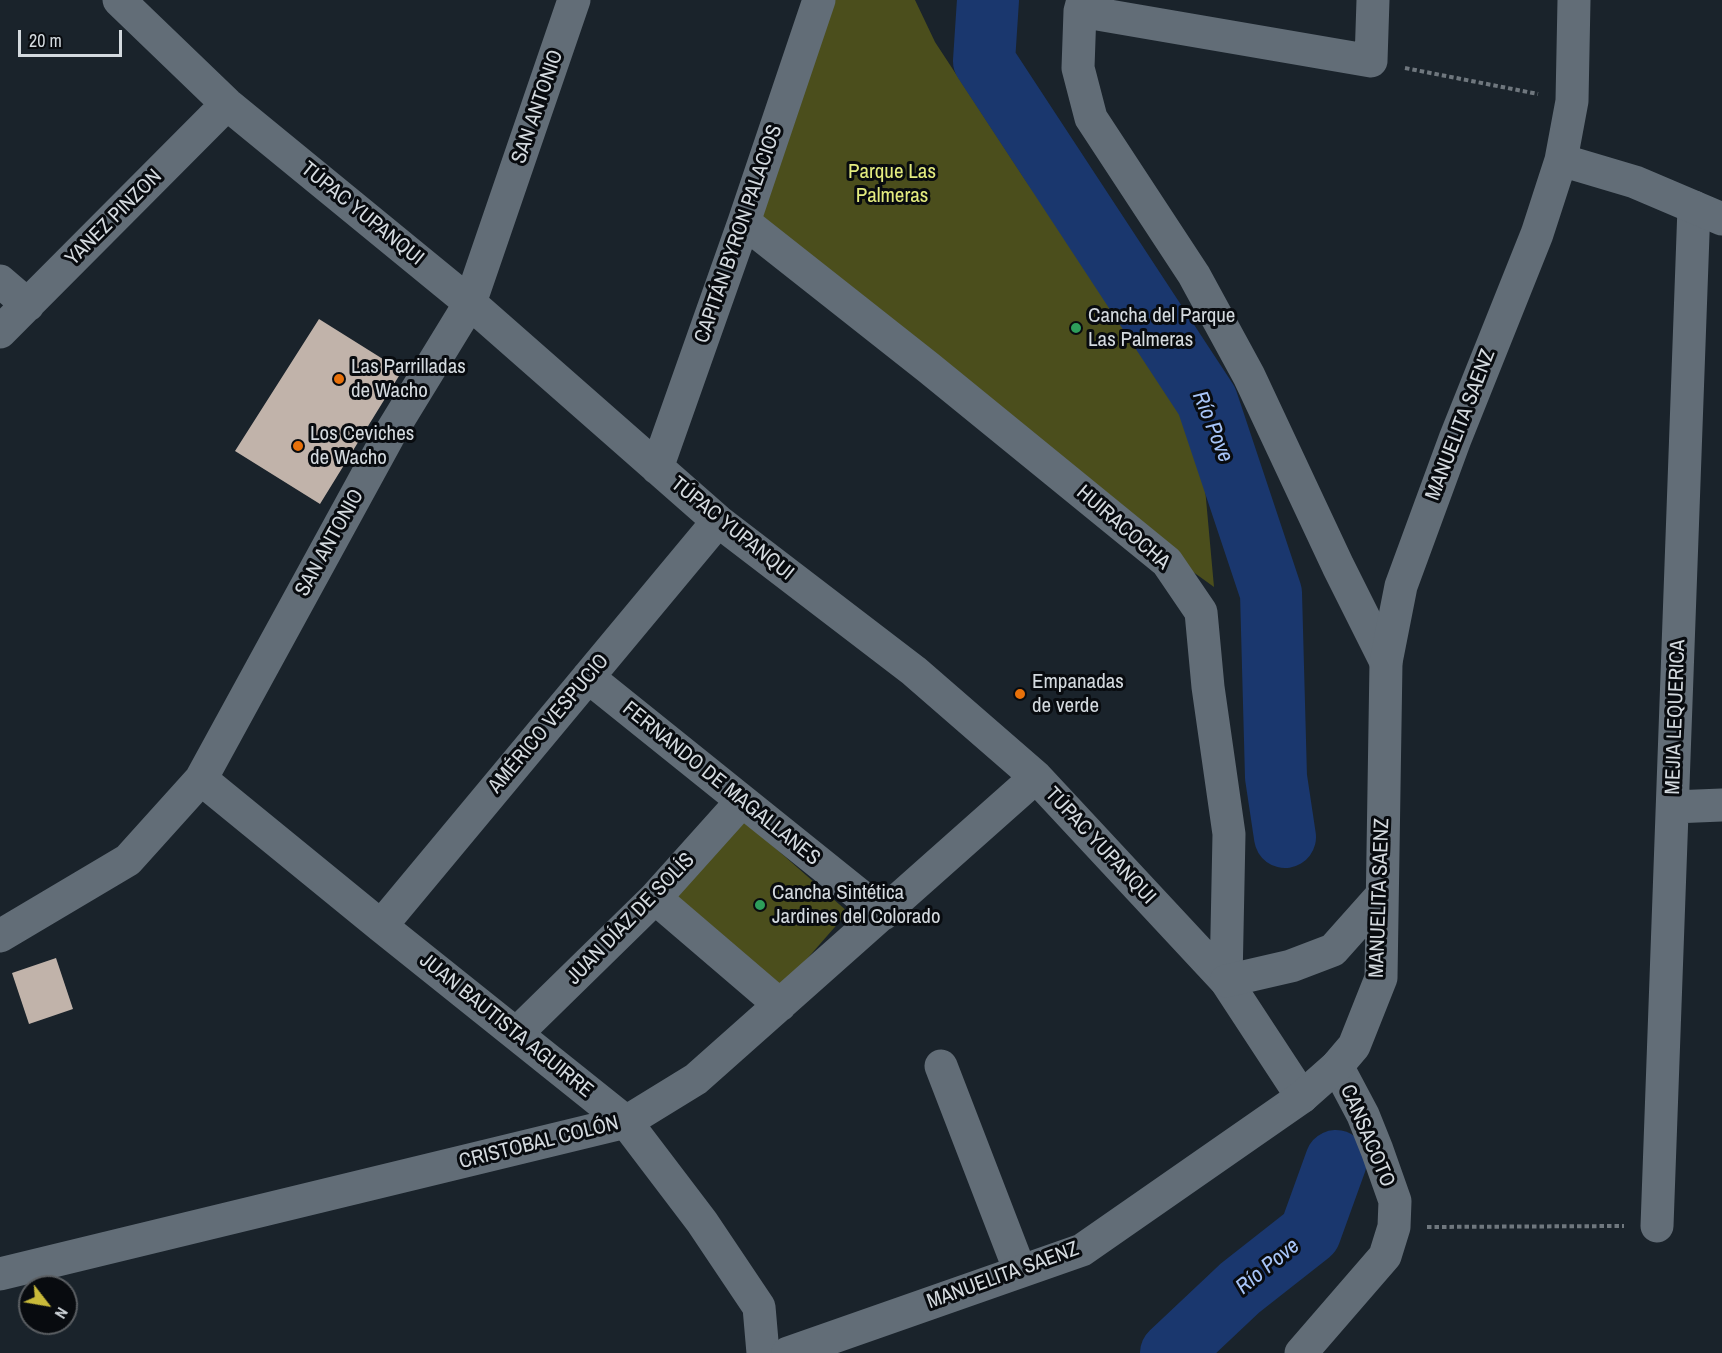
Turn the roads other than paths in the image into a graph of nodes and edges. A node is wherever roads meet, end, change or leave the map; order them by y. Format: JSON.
{"nodes":[{"id":1,"x":119,"y":0,"type":"edge"},
{"id":2,"x":574,"y":0,"type":"edge"},
{"id":3,"x":819,"y":0,"type":"edge"},
{"id":4,"x":1373,"y":0,"type":"edge"},
{"id":5,"x":1574,"y":0,"type":"edge"},
{"id":6,"x":1082,"y":6,"type":"edge"},
{"id":7,"x":227,"y":104,"type":"junction"},
{"id":8,"x":1561,"y":160,"type":"junction"},
{"id":9,"x":1708,"y":213,"type":"edge"},
{"id":10,"x":744,"y":222,"type":"junction"},
{"id":11,"x":0,"y":281,"type":"edge"},
{"id":12,"x":470,"y":303,"type":"junction"},
{"id":13,"x":28,"y":305,"type":"junction"},
{"id":14,"x":0,"y":332,"type":"edge"},
{"id":15,"x":657,"y":468,"type":"junction"},
{"id":16,"x":718,"y":521,"type":"junction"},
{"id":17,"x":1386,"y":662,"type":"junction"},
{"id":18,"x":588,"y":676,"type":"junction"},
{"id":19,"x":1036,"y":777,"type":"junction"},
{"id":20,"x":201,"y":779,"type":"junction"},
{"id":21,"x":742,"y":801,"type":"junction"},
{"id":22,"x":1722,"y":806,"type":"edge"},
{"id":23,"x":1673,"y":807,"type":"junction"},
{"id":24,"x":1382,"y":895,"type":"junction"},
{"id":25,"x":655,"y":898,"type":"junction"},
{"id":26,"x":883,"y":914,"type":"junction"},
{"id":27,"x":381,"y":926,"type":"junction"},
{"id":28,"x":0,"y":936,"type":"edge"},
{"id":29,"x":1226,"y":981,"type":"junction"},
{"id":30,"x":780,"y":1005,"type":"junction"},
{"id":31,"x":516,"y":1034,"type":"junction"},
{"id":32,"x":941,"y":1066,"type":"dead end"},
{"id":33,"x":1337,"y":1066,"type":"junction"},
{"id":34,"x":1302,"y":1097,"type":"junction"},
{"id":35,"x":626,"y":1122,"type":"junction"},
{"id":36,"x":1657,"y":1226,"type":"road end"},
{"id":37,"x":1020,"y":1271,"type":"junction"},
{"id":38,"x":0,"y":1274,"type":"edge"},
{"id":39,"x":764,"y":1353,"type":"edge"},
{"id":40,"x":788,"y":1353,"type":"edge"},
{"id":41,"x":1301,"y":1353,"type":"edge"}],
"edges":[{"from":1,"to":7,"type":"street","name":"TÚPAC YUPANQUI"},
{"from":2,"to":12,"type":"street","name":"SAN ANTONIO"},
{"from":3,"to":10,"type":"street","name":"CAPITÁN BYRON PALACIOS"},
{"from":4,"to":6,"type":"street"},
{"from":5,"to":8,"type":"street","name":"MANUELITA SAENZ"},
{"from":6,"to":17,"type":"street"},
{"from":7,"to":12,"type":"street","name":"TÚPAC YUPANQUI"},
{"from":7,"to":13,"type":"street","name":"YANEZ PINZON"},
{"from":8,"to":9,"type":"street"},
{"from":8,"to":17,"type":"street","name":"MANUELITA SAENZ"},
{"from":9,"to":23,"type":"street","name":"MEJIA LEQUERICA"},
{"from":10,"to":15,"type":"street","name":"CAPITÁN BYRON PALACIOS"},
{"from":10,"to":29,"type":"street","name":"HUIRACOCHA"},
{"from":11,"to":13,"type":"street"},
{"from":12,"to":15,"type":"street","name":"TÚPAC YUPANQUI"},
{"from":12,"to":20,"type":"street","name":"SAN ANTONIO"},
{"from":13,"to":14,"type":"street","name":"YANEZ PINZON"},
{"from":15,"to":16,"type":"street","name":"TÚPAC YUPANQUI"},
{"from":16,"to":18,"type":"street","name":"AMÉRICO VESPUCIO"},
{"from":16,"to":19,"type":"street","name":"TÚPAC YUPANQUI"},
{"from":17,"to":24,"type":"street","name":"MANUELITA SAENZ"},
{"from":18,"to":21,"type":"street","name":"FERNANDO DE MAGALLANES"},
{"from":18,"to":27,"type":"street","name":"AMÉRICO VESPUCIO"},
{"from":19,"to":26,"type":"street","name":"CRISTOBAL COLÓN"},
{"from":19,"to":29,"type":"street","name":"TÚPAC YUPANQUI"},
{"from":20,"to":27,"type":"street","name":"JUAN BAUTISTA AGUIRRE"},
{"from":20,"to":28,"type":"street","name":"SAN ANTONIO"},
{"from":21,"to":25,"type":"street","name":"JUAN DÍAZ DE SOLÍS"},
{"from":21,"to":26,"type":"street","name":"FERNANDO DE MAGALLANES"},
{"from":22,"to":23,"type":"street"},
{"from":23,"to":36,"type":"street","name":"MEJIA LEQUERICA"},
{"from":24,"to":29,"type":"street"},
{"from":24,"to":33,"type":"street","name":"MANUELITA SAENZ"},
{"from":25,"to":30,"type":"street"},
{"from":25,"to":31,"type":"street","name":"JUAN DÍAZ DE SOLÍS"},
{"from":26,"to":30,"type":"street","name":"CRISTOBAL COLÓN"},
{"from":27,"to":31,"type":"street","name":"JUAN BAUTISTA AGUIRRE"},
{"from":29,"to":34,"type":"street","name":"TÚPAC YUPANQUI"},
{"from":30,"to":35,"type":"street","name":"CRISTOBAL COLÓN"},
{"from":31,"to":35,"type":"street","name":"JUAN BAUTISTA AGUIRRE"},
{"from":32,"to":37,"type":"street"},
{"from":33,"to":34,"type":"street","name":"MANUELITA SAENZ"},
{"from":33,"to":41,"type":"street","name":"CANSACOTO"},
{"from":34,"to":37,"type":"street","name":"MANUELITA SAENZ"},
{"from":35,"to":38,"type":"street","name":"CRISTOBAL COLÓN"},
{"from":35,"to":39,"type":"street","name":"JUAN BAUTISTA AGUIRRE"},
{"from":37,"to":40,"type":"street","name":"MANUELITA SAENZ"}]}
